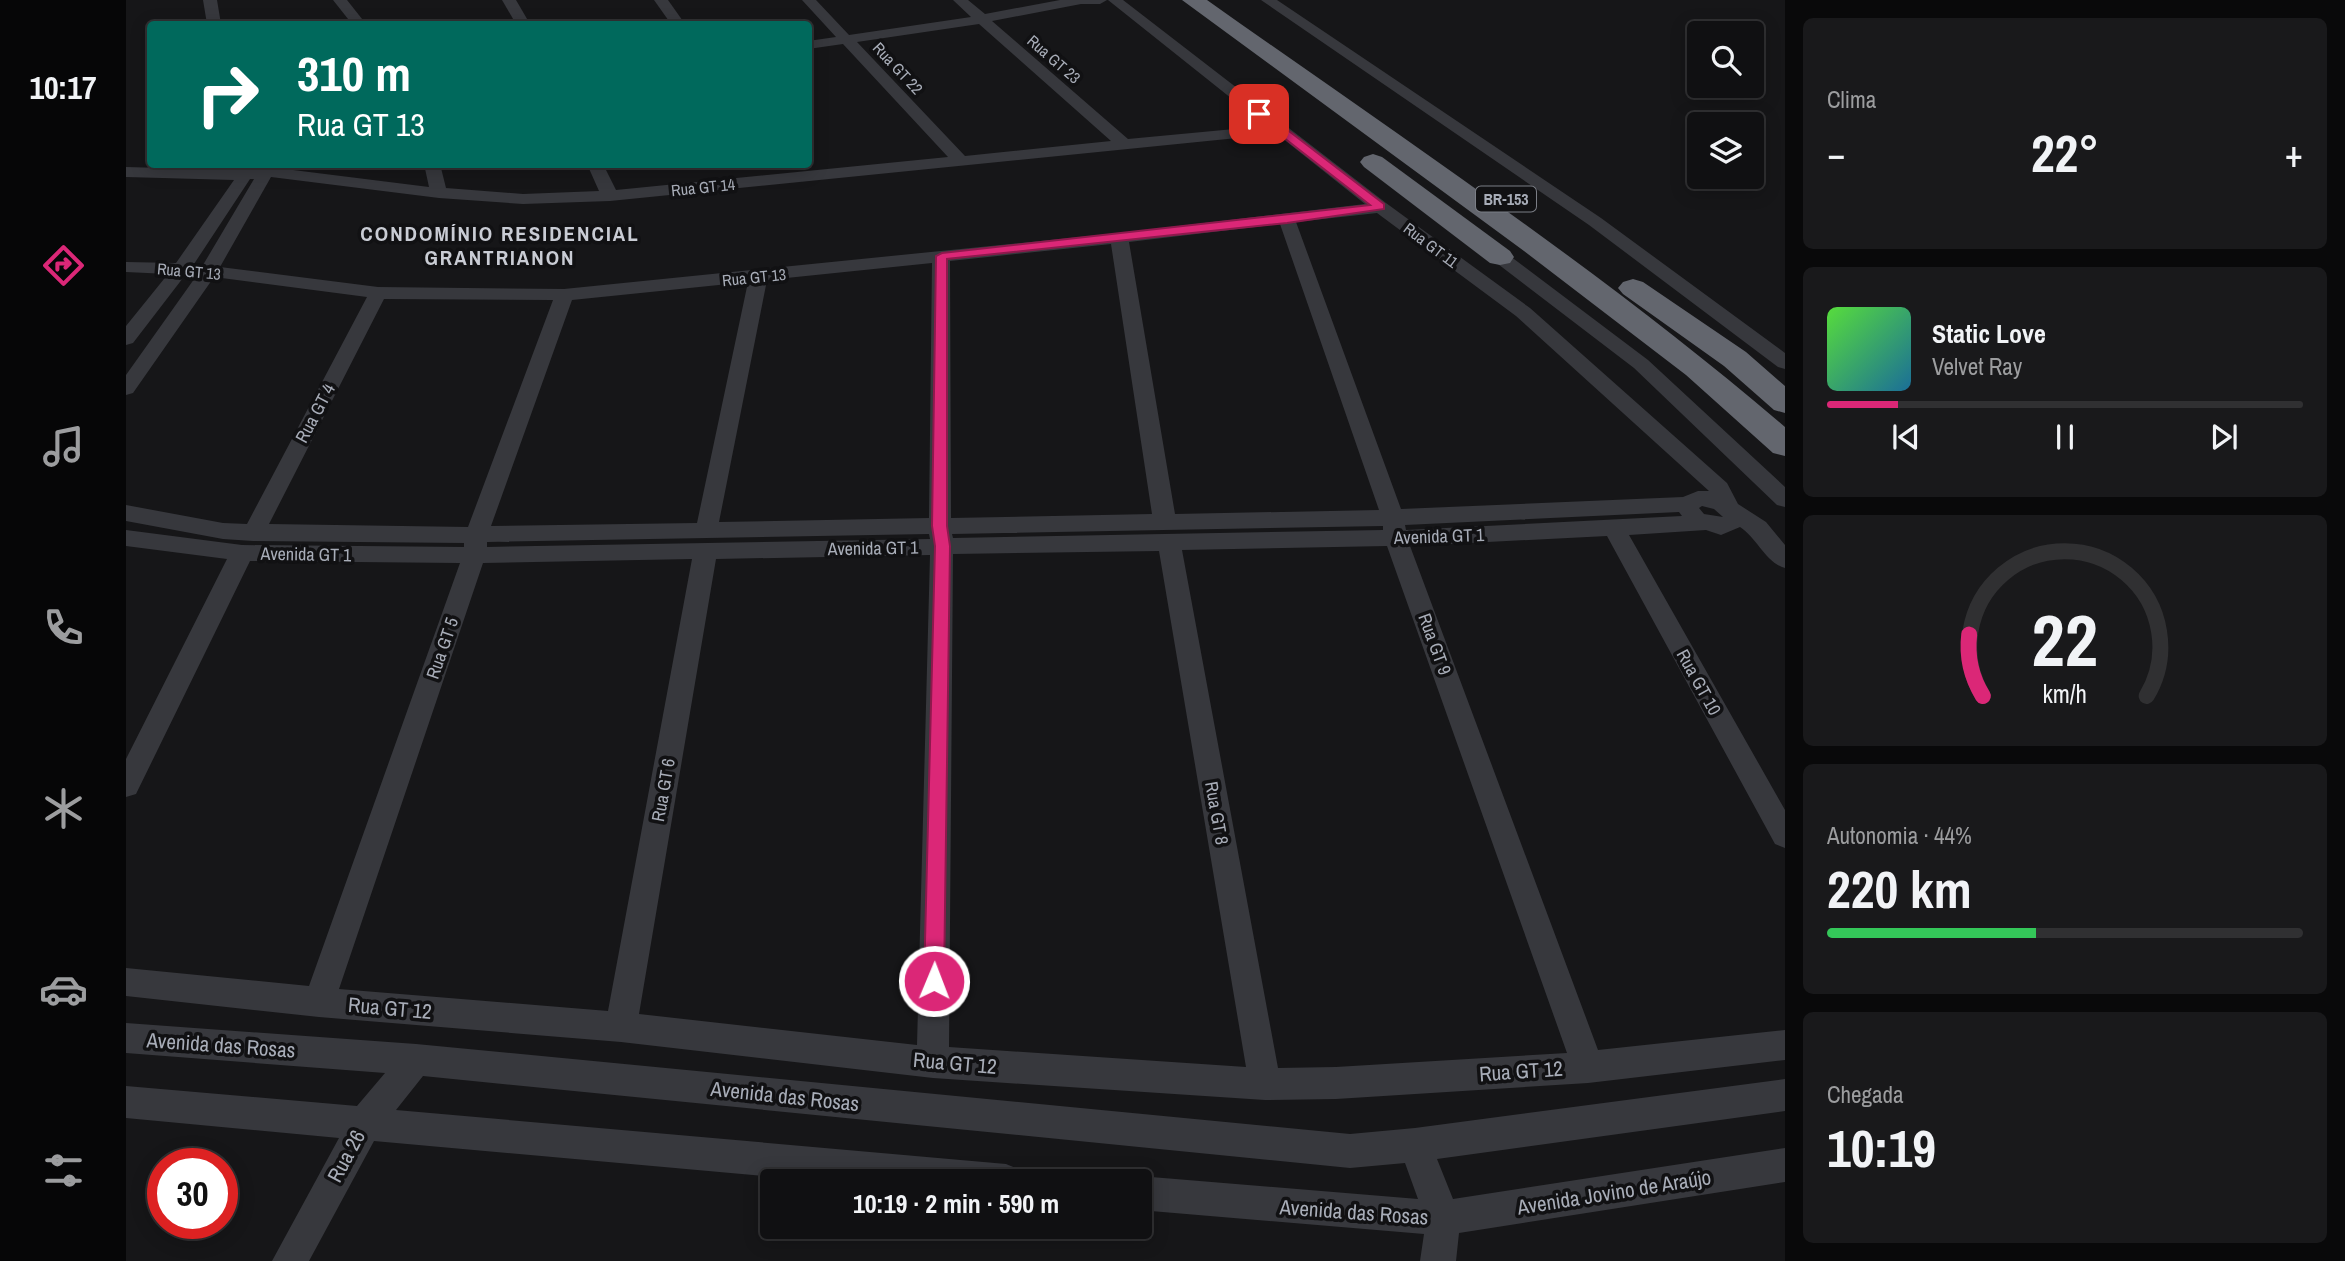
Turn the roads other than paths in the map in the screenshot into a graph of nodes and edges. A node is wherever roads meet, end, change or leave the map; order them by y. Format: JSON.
{"nodes":[{"id":1,"x":210,"y":0,"type":"edge"},
{"id":2,"x":340,"y":0,"type":"edge"},
{"id":3,"x":509,"y":0,"type":"edge"},
{"id":4,"x":661,"y":0,"type":"edge"},
{"id":5,"x":809,"y":0,"type":"edge"},
{"id":6,"x":960,"y":0,"type":"edge"},
{"id":7,"x":1049,"y":0,"type":"edge"},
{"id":8,"x":1193,"y":0,"type":"edge"},
{"id":9,"x":1222,"y":0,"type":"edge"},
{"id":10,"x":1268,"y":0,"type":"edge"},
{"id":11,"x":1092,"y":1,"type":"edge"},
{"id":12,"x":1119,"y":3,"type":"edge"},
{"id":13,"x":978,"y":16,"type":"junction"},
{"id":14,"x":214,"y":21,"type":"edge"},
{"id":15,"x":357,"y":21,"type":"edge"},
{"id":16,"x":521,"y":21,"type":"edge"},
{"id":17,"x":676,"y":21,"type":"edge"},
{"id":18,"x":1242,"y":35,"type":"junction"},
{"id":19,"x":844,"y":36,"type":"junction"},
{"id":20,"x":812,"y":37,"type":"edge"},
{"id":21,"x":812,"y":44,"type":"edge"},
{"id":22,"x":1302,"y":109,"type":"dead end"},
{"id":23,"x":1279,"y":129,"type":"junction"},
{"id":24,"x":1124,"y":144,"type":"junction"},
{"id":25,"x":1353,"y":146,"type":"dead end"},
{"id":26,"x":960,"y":160,"type":"junction"},
{"id":27,"x":269,"y":168,"type":"edge"},
{"id":28,"x":433,"y":168,"type":"edge"},
{"id":29,"x":597,"y":168,"type":"edge"},
{"id":30,"x":244,"y":170,"type":"edge"},
{"id":31,"x":126,"y":172,"type":"edge"},
{"id":32,"x":775,"y":172,"type":"edge"},
{"id":33,"x":439,"y":192,"type":"junction"},
{"id":34,"x":610,"y":196,"type":"junction"},
{"id":35,"x":1380,"y":207,"type":"junction"},
{"id":36,"x":1287,"y":219,"type":"junction"},
{"id":37,"x":1119,"y":238,"type":"junction"},
{"id":38,"x":1534,"y":245,"type":"junction"},
{"id":39,"x":942,"y":256,"type":"junction"},
{"id":40,"x":1500,"y":257,"type":"junction"},
{"id":41,"x":126,"y":267,"type":"edge"},
{"id":42,"x":181,"y":269,"type":"junction"},
{"id":43,"x":209,"y":271,"type":"junction"},
{"id":44,"x":758,"y":277,"type":"junction"},
{"id":45,"x":378,"y":293,"type":"junction"},
{"id":46,"x":564,"y":295,"type":"junction"},
{"id":47,"x":126,"y":338,"type":"edge"},
{"id":48,"x":1785,"y":363,"type":"edge"},
{"id":49,"x":126,"y":388,"type":"edge"},
{"id":50,"x":1785,"y":403,"type":"edge"},
{"id":51,"x":1785,"y":445,"type":"edge"},
{"id":52,"x":1698,"y":469,"type":"junction"},
{"id":53,"x":1785,"y":500,"type":"edge"},
{"id":54,"x":1693,"y":501,"type":"junction"},
{"id":55,"x":126,"y":513,"type":"edge"},
{"id":56,"x":1730,"y":515,"type":"junction"},
{"id":57,"x":1704,"y":523,"type":"junction"},
{"id":58,"x":1395,"y":528,"type":"junction"},
{"id":59,"x":1614,"y":528,"type":"junction"},
{"id":60,"x":1167,"y":533,"type":"junction"},
{"id":61,"x":941,"y":536,"type":"junction"},
{"id":62,"x":126,"y":538,"type":"edge"},
{"id":63,"x":247,"y":543,"type":"junction"},
{"id":64,"x":705,"y":543,"type":"junction"},
{"id":65,"x":475,"y":545,"type":"junction"},
{"id":66,"x":1782,"y":557,"type":"edge"},
{"id":67,"x":126,"y":786,"type":"edge"},
{"id":68,"x":1785,"y":836,"type":"edge"},
{"id":69,"x":126,"y":982,"type":"edge"},
{"id":70,"x":319,"y":1002,"type":"junction"},
{"id":71,"x":621,"y":1027,"type":"junction"},
{"id":72,"x":126,"y":1038,"type":"edge"},
{"id":73,"x":1785,"y":1045,"type":"edge"},
{"id":74,"x":416,"y":1060,"type":"junction"},
{"id":75,"x":933,"y":1062,"type":"junction"},
{"id":76,"x":1588,"y":1067,"type":"junction"},
{"id":77,"x":1265,"y":1084,"type":"junction"},
{"id":78,"x":1785,"y":1096,"type":"edge"},
{"id":79,"x":126,"y":1102,"type":"edge"},
{"id":80,"x":365,"y":1123,"type":"junction"},
{"id":81,"x":1430,"y":1142,"type":"junction"},
{"id":82,"x":1785,"y":1165,"type":"edge"},
{"id":83,"x":873,"y":1169,"type":"edge"},
{"id":84,"x":1152,"y":1195,"type":"edge"},
{"id":85,"x":1443,"y":1219,"type":"junction"},
{"id":86,"x":290,"y":1261,"type":"edge"},
{"id":87,"x":1438,"y":1261,"type":"edge"}],
"edges":[{"from":1,"to":14,"type":"street"},
{"from":2,"to":15,"type":"street"},
{"from":3,"to":16,"type":"street"},
{"from":4,"to":17,"type":"street"},
{"from":5,"to":19,"type":"street","name":"Rua GT 22"},
{"from":6,"to":13,"type":"street","name":"Rua GT 23"},
{"from":7,"to":13,"type":"street"},
{"from":8,"to":18,"type":"highway","number":"BR-153"},
{"from":9,"to":50,"type":"highway","number":"BR-153"},
{"from":10,"to":48,"type":"street"},
{"from":11,"to":12,"type":"street","name":"Rua GT 11"},
{"from":11,"to":13,"type":"street","name":"Rua GT 11"},
{"from":12,"to":23,"type":"street","name":"Rua GT 11"},
{"from":13,"to":19,"type":"street"},
{"from":13,"to":24,"type":"street","name":"Rua GT 23"},
{"from":18,"to":22,"type":"highway"},
{"from":18,"to":38,"type":"highway","number":"BR-153"},
{"from":19,"to":20,"type":"street"},
{"from":19,"to":21,"type":"street"},
{"from":19,"to":26,"type":"street","name":"Rua GT 22"},
{"from":23,"to":24,"type":"street","name":"Rua GT 14"},
{"from":23,"to":35,"type":"street","name":"Rua GT 11"},
{"from":24,"to":26,"type":"street","name":"Rua GT 14"},
{"from":25,"to":40,"type":"highway"},
{"from":26,"to":32,"type":"street","name":"Rua GT 14"},
{"from":27,"to":30,"type":"street","name":"Rua GT 14"},
{"from":27,"to":33,"type":"street","name":"Rua GT 14"},
{"from":27,"to":43,"type":"street"},
{"from":28,"to":33,"type":"street"},
{"from":29,"to":34,"type":"street"},
{"from":30,"to":31,"type":"street","name":"Rua GT 14"},
{"from":30,"to":42,"type":"street"},
{"from":32,"to":34,"type":"street","name":"Rua GT 14"},
{"from":33,"to":34,"type":"street","name":"Rua GT 14"},
{"from":35,"to":36,"type":"street","name":"Rua GT 13"},
{"from":35,"to":52,"type":"street","name":"Rua GT 11"},
{"from":36,"to":37,"type":"street","name":"Rua GT 13"},
{"from":36,"to":58,"type":"street","name":"Rua GT 9"},
{"from":37,"to":39,"type":"street","name":"Rua GT 13"},
{"from":37,"to":60,"type":"street","name":"Rua GT 8"},
{"from":38,"to":40,"type":"highway"},
{"from":38,"to":51,"type":"highway","number":"BR-153"},
{"from":39,"to":44,"type":"street","name":"Rua GT 13"},
{"from":39,"to":61,"type":"street"},
{"from":40,"to":53,"type":"street"},
{"from":41,"to":42,"type":"street","name":"Rua GT 13"},
{"from":42,"to":43,"type":"street","name":"Rua GT 13"},
{"from":42,"to":47,"type":"street"},
{"from":43,"to":45,"type":"street","name":"Rua GT 13"},
{"from":43,"to":49,"type":"street"},
{"from":44,"to":46,"type":"street","name":"Rua GT 13"},
{"from":44,"to":64,"type":"street","name":"Rua GT 6"},
{"from":45,"to":46,"type":"street","name":"Rua GT 13"},
{"from":45,"to":63,"type":"street","name":"Rua GT 4"},
{"from":46,"to":65,"type":"street","name":"Rua GT 5"},
{"from":52,"to":54,"type":"street"},
{"from":52,"to":56,"type":"street","name":"Rua GT 11"},
{"from":54,"to":56,"type":"street","name":"Avenida GT 1"},
{"from":54,"to":57,"type":"street"},
{"from":54,"to":58,"type":"street","name":"Avenida GT 1"},
{"from":55,"to":63,"type":"street","name":"Avenida GT 1"},
{"from":56,"to":57,"type":"street","name":"Avenida GT 1"},
{"from":56,"to":66,"type":"street","name":"Rua GT 11"},
{"from":57,"to":59,"type":"street","name":"Avenida GT 1"},
{"from":58,"to":59,"type":"street","name":"Avenida GT 1"},
{"from":58,"to":60,"type":"street","name":"Avenida GT 1"},
{"from":58,"to":76,"type":"street","name":"Rua GT 9"},
{"from":59,"to":68,"type":"street","name":"Rua GT 10"},
{"from":60,"to":61,"type":"street","name":"Avenida GT 1"},
{"from":60,"to":77,"type":"street","name":"Rua GT 8"},
{"from":61,"to":64,"type":"street","name":"Avenida GT 1"},
{"from":61,"to":75,"type":"street"},
{"from":62,"to":63,"type":"street","name":"Avenida GT 1"},
{"from":63,"to":65,"type":"street","name":"Avenida GT 1"},
{"from":63,"to":67,"type":"street","name":"Rua GT 4"},
{"from":64,"to":65,"type":"street","name":"Avenida GT 1"},
{"from":64,"to":71,"type":"street","name":"Rua GT 6"},
{"from":65,"to":70,"type":"street","name":"Rua GT 5"},
{"from":69,"to":70,"type":"street","name":"Rua GT 12"},
{"from":70,"to":71,"type":"street","name":"Rua GT 12"},
{"from":71,"to":75,"type":"street","name":"Rua GT 12"},
{"from":72,"to":74,"type":"street","name":"Avenida das Rosas"},
{"from":73,"to":76,"type":"street","name":"Rua GT 12"},
{"from":74,"to":80,"type":"street","name":"Rua 26"},
{"from":74,"to":81,"type":"street","name":"Avenida das Rosas"},
{"from":75,"to":77,"type":"street","name":"Rua GT 12"},
{"from":76,"to":77,"type":"street","name":"Rua GT 12"},
{"from":78,"to":81,"type":"street"},
{"from":79,"to":80,"type":"street"},
{"from":80,"to":83,"type":"street"},
{"from":80,"to":86,"type":"street","name":"Rua 26"},
{"from":81,"to":85,"type":"street"},
{"from":82,"to":85,"type":"street","name":"Avenida Jovino de Araújo"},
{"from":84,"to":85,"type":"street","name":"Avenida das Rosas"},
{"from":85,"to":87,"type":"street"}]}
